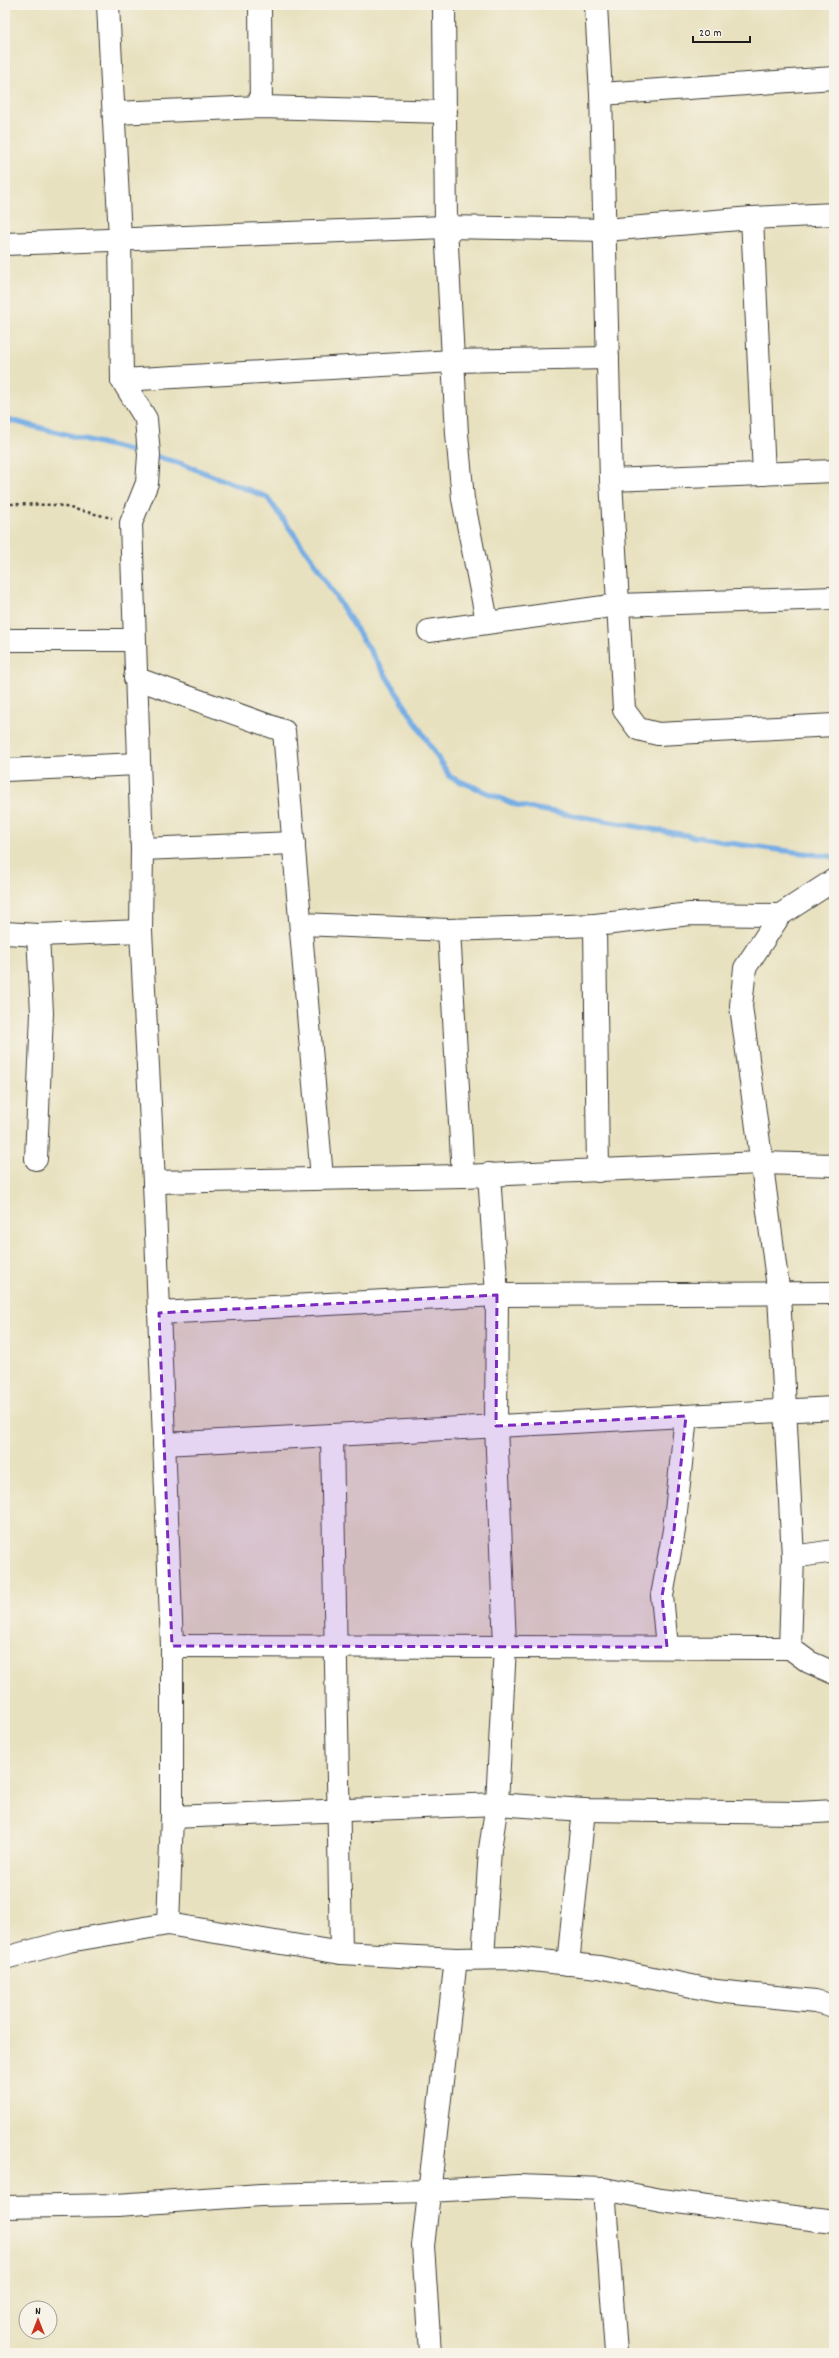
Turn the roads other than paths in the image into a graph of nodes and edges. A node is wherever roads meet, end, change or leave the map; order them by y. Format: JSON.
{"nodes":[{"id":1,"x":108,"y":5,"type":"edge"},
{"id":2,"x":260,"y":5,"type":"edge"},
{"id":3,"x":444,"y":5,"type":"edge"},
{"id":4,"x":596,"y":5,"type":"edge"},
{"id":5,"x":834,"y":78,"type":"edge"},
{"id":6,"x":601,"y":94,"type":"junction"},
{"id":7,"x":261,"y":107,"type":"junction"},
{"id":8,"x":446,"y":112,"type":"junction"},
{"id":9,"x":114,"y":113,"type":"junction"},
{"id":10,"x":834,"y":214,"type":"edge"},
{"id":11,"x":752,"y":218,"type":"junction"},
{"id":12,"x":446,"y":227,"type":"junction"},
{"id":13,"x":605,"y":230,"type":"junction"},
{"id":14,"x":120,"y":238,"type":"junction"},
{"id":15,"x":5,"y":244,"type":"edge"},
{"id":16,"x":608,"y":358,"type":"junction"},
{"id":17,"x":453,"y":361,"type":"junction"},
{"id":18,"x":122,"y":380,"type":"junction"},
{"id":19,"x":834,"y":471,"type":"edge"},
{"id":20,"x":764,"y":474,"type":"junction"},
{"id":21,"x":611,"y":480,"type":"junction"},
{"id":22,"x":834,"y":598,"type":"edge"},
{"id":23,"x":618,"y":605,"type":"junction"},
{"id":24,"x":487,"y":621,"type":"junction"},
{"id":25,"x":429,"y":631,"type":"dead end"},
{"id":26,"x":5,"y":640,"type":"edge"},
{"id":27,"x":134,"y":640,"type":"junction"},
{"id":28,"x":135,"y":678,"type":"junction"},
{"id":29,"x":834,"y":725,"type":"edge"},
{"id":30,"x":138,"y":764,"type":"junction"},
{"id":31,"x":5,"y":770,"type":"edge"},
{"id":32,"x":294,"y":843,"type":"junction"},
{"id":33,"x":142,"y":849,"type":"junction"},
{"id":34,"x":834,"y":880,"type":"edge"},
{"id":35,"x":780,"y":915,"type":"junction"},
{"id":36,"x":301,"y":924,"type":"junction"},
{"id":37,"x":595,"y":926,"type":"junction"},
{"id":38,"x":449,"y":930,"type":"junction"},
{"id":39,"x":141,"y":931,"type":"junction"},
{"id":40,"x":5,"y":933,"type":"edge"},
{"id":41,"x":38,"y":935,"type":"junction"},
{"id":42,"x":36,"y":1159,"type":"dead end"},
{"id":43,"x":760,"y":1163,"type":"junction"},
{"id":44,"x":834,"y":1165,"type":"edge"},
{"id":45,"x":598,"y":1171,"type":"junction"},
{"id":46,"x":489,"y":1174,"type":"junction"},
{"id":47,"x":463,"y":1176,"type":"junction"},
{"id":48,"x":322,"y":1178,"type":"junction"},
{"id":49,"x":154,"y":1182,"type":"junction"},
{"id":50,"x":834,"y":1293,"type":"edge"},
{"id":51,"x":497,"y":1295,"type":"junction"},
{"id":52,"x":779,"y":1295,"type":"junction"},
{"id":53,"x":160,"y":1313,"type":"junction"},
{"id":54,"x":834,"y":1408,"type":"edge"},
{"id":55,"x":785,"y":1410,"type":"junction"},
{"id":56,"x":686,"y":1416,"type":"junction"},
{"id":57,"x":496,"y":1426,"type":"junction"},
{"id":58,"x":332,"y":1435,"type":"junction"},
{"id":59,"x":164,"y":1444,"type":"junction"},
{"id":60,"x":834,"y":1551,"type":"edge"},
{"id":61,"x":793,"y":1556,"type":"junction"},
{"id":62,"x":336,"y":1645,"type":"junction"},
{"id":63,"x":172,"y":1646,"type":"junction"},
{"id":64,"x":505,"y":1646,"type":"junction"},
{"id":65,"x":667,"y":1647,"type":"junction"},
{"id":66,"x":790,"y":1648,"type":"junction"},
{"id":67,"x":834,"y":1673,"type":"edge"},
{"id":68,"x":497,"y":1804,"type":"junction"},
{"id":69,"x":339,"y":1809,"type":"junction"},
{"id":70,"x":584,"y":1810,"type":"junction"},
{"id":71,"x":834,"y":1811,"type":"edge"},
{"id":72,"x":172,"y":1817,"type":"junction"},
{"id":73,"x":168,"y":1924,"type":"junction"},
{"id":74,"x":341,"y":1952,"type":"junction"},
{"id":75,"x":5,"y":1958,"type":"edge"},
{"id":76,"x":483,"y":1958,"type":"junction"},
{"id":77,"x":456,"y":1959,"type":"junction"},
{"id":78,"x":568,"y":1964,"type":"junction"},
{"id":79,"x":834,"y":2006,"type":"edge"},
{"id":80,"x":604,"y":2189,"type":"junction"},
{"id":81,"x":429,"y":2191,"type":"junction"},
{"id":82,"x":5,"y":2207,"type":"edge"},
{"id":83,"x":834,"y":2222,"type":"edge"},
{"id":84,"x":430,"y":2353,"type":"edge"},
{"id":85,"x":616,"y":2353,"type":"edge"}],
"edges":[{"from":1,"to":9,"type":"street"},
{"from":2,"to":7,"type":"street"},
{"from":3,"to":8,"type":"street"},
{"from":4,"to":6,"type":"street"},
{"from":5,"to":6,"type":"street"},
{"from":6,"to":13,"type":"street"},
{"from":7,"to":8,"type":"street"},
{"from":7,"to":9,"type":"street"},
{"from":8,"to":12,"type":"street"},
{"from":9,"to":14,"type":"street"},
{"from":10,"to":11,"type":"street"},
{"from":11,"to":13,"type":"street"},
{"from":11,"to":20,"type":"street"},
{"from":12,"to":13,"type":"street"},
{"from":12,"to":14,"type":"street"},
{"from":12,"to":17,"type":"street"},
{"from":13,"to":16,"type":"street"},
{"from":14,"to":15,"type":"street"},
{"from":14,"to":18,"type":"street"},
{"from":16,"to":17,"type":"street"},
{"from":16,"to":21,"type":"street"},
{"from":17,"to":18,"type":"street"},
{"from":17,"to":24,"type":"street"},
{"from":18,"to":27,"type":"street"},
{"from":19,"to":20,"type":"street"},
{"from":20,"to":21,"type":"street"},
{"from":21,"to":23,"type":"street"},
{"from":22,"to":23,"type":"street"},
{"from":23,"to":24,"type":"street"},
{"from":23,"to":29,"type":"street"},
{"from":24,"to":25,"type":"street"},
{"from":26,"to":27,"type":"street"},
{"from":27,"to":28,"type":"street"},
{"from":28,"to":30,"type":"street"},
{"from":28,"to":32,"type":"street"},
{"from":30,"to":31,"type":"street"},
{"from":30,"to":33,"type":"street"},
{"from":32,"to":33,"type":"street"},
{"from":32,"to":36,"type":"street"},
{"from":33,"to":39,"type":"street"},
{"from":34,"to":35,"type":"street"},
{"from":35,"to":37,"type":"street"},
{"from":35,"to":43,"type":"street"},
{"from":36,"to":38,"type":"street"},
{"from":36,"to":48,"type":"street"},
{"from":37,"to":38,"type":"street"},
{"from":37,"to":45,"type":"street"},
{"from":38,"to":47,"type":"street"},
{"from":39,"to":41,"type":"street"},
{"from":39,"to":49,"type":"street"},
{"from":40,"to":41,"type":"street"},
{"from":41,"to":42,"type":"street"},
{"from":43,"to":44,"type":"street"},
{"from":43,"to":45,"type":"street"},
{"from":43,"to":52,"type":"street"},
{"from":45,"to":46,"type":"street"},
{"from":46,"to":47,"type":"street"},
{"from":46,"to":51,"type":"street"},
{"from":47,"to":48,"type":"street"},
{"from":48,"to":49,"type":"street"},
{"from":49,"to":53,"type":"street"},
{"from":50,"to":52,"type":"street"},
{"from":51,"to":52,"type":"street"},
{"from":51,"to":53,"type":"street"},
{"from":51,"to":57,"type":"street"},
{"from":52,"to":55,"type":"street"},
{"from":53,"to":59,"type":"street"},
{"from":54,"to":55,"type":"street"},
{"from":55,"to":56,"type":"street"},
{"from":55,"to":61,"type":"street"},
{"from":56,"to":57,"type":"street"},
{"from":56,"to":65,"type":"street"},
{"from":57,"to":58,"type":"street"},
{"from":57,"to":64,"type":"street"},
{"from":58,"to":59,"type":"street"},
{"from":58,"to":62,"type":"street"},
{"from":59,"to":63,"type":"street"},
{"from":60,"to":61,"type":"street"},
{"from":61,"to":66,"type":"street"},
{"from":62,"to":63,"type":"street"},
{"from":62,"to":64,"type":"street"},
{"from":62,"to":69,"type":"street"},
{"from":63,"to":72,"type":"street"},
{"from":64,"to":65,"type":"street"},
{"from":64,"to":68,"type":"street"},
{"from":65,"to":66,"type":"street"},
{"from":66,"to":67,"type":"street"},
{"from":68,"to":69,"type":"street"},
{"from":68,"to":70,"type":"street"},
{"from":68,"to":76,"type":"street"},
{"from":69,"to":72,"type":"street"},
{"from":69,"to":74,"type":"street"},
{"from":70,"to":71,"type":"street"},
{"from":70,"to":78,"type":"street"},
{"from":72,"to":73,"type":"street"},
{"from":73,"to":74,"type":"street"},
{"from":73,"to":75,"type":"street"},
{"from":74,"to":77,"type":"street"},
{"from":76,"to":77,"type":"street"},
{"from":76,"to":78,"type":"street"},
{"from":77,"to":81,"type":"street"},
{"from":78,"to":79,"type":"street"},
{"from":80,"to":81,"type":"street"},
{"from":80,"to":83,"type":"street"},
{"from":80,"to":85,"type":"street"},
{"from":81,"to":82,"type":"street"},
{"from":81,"to":84,"type":"street"}]}
